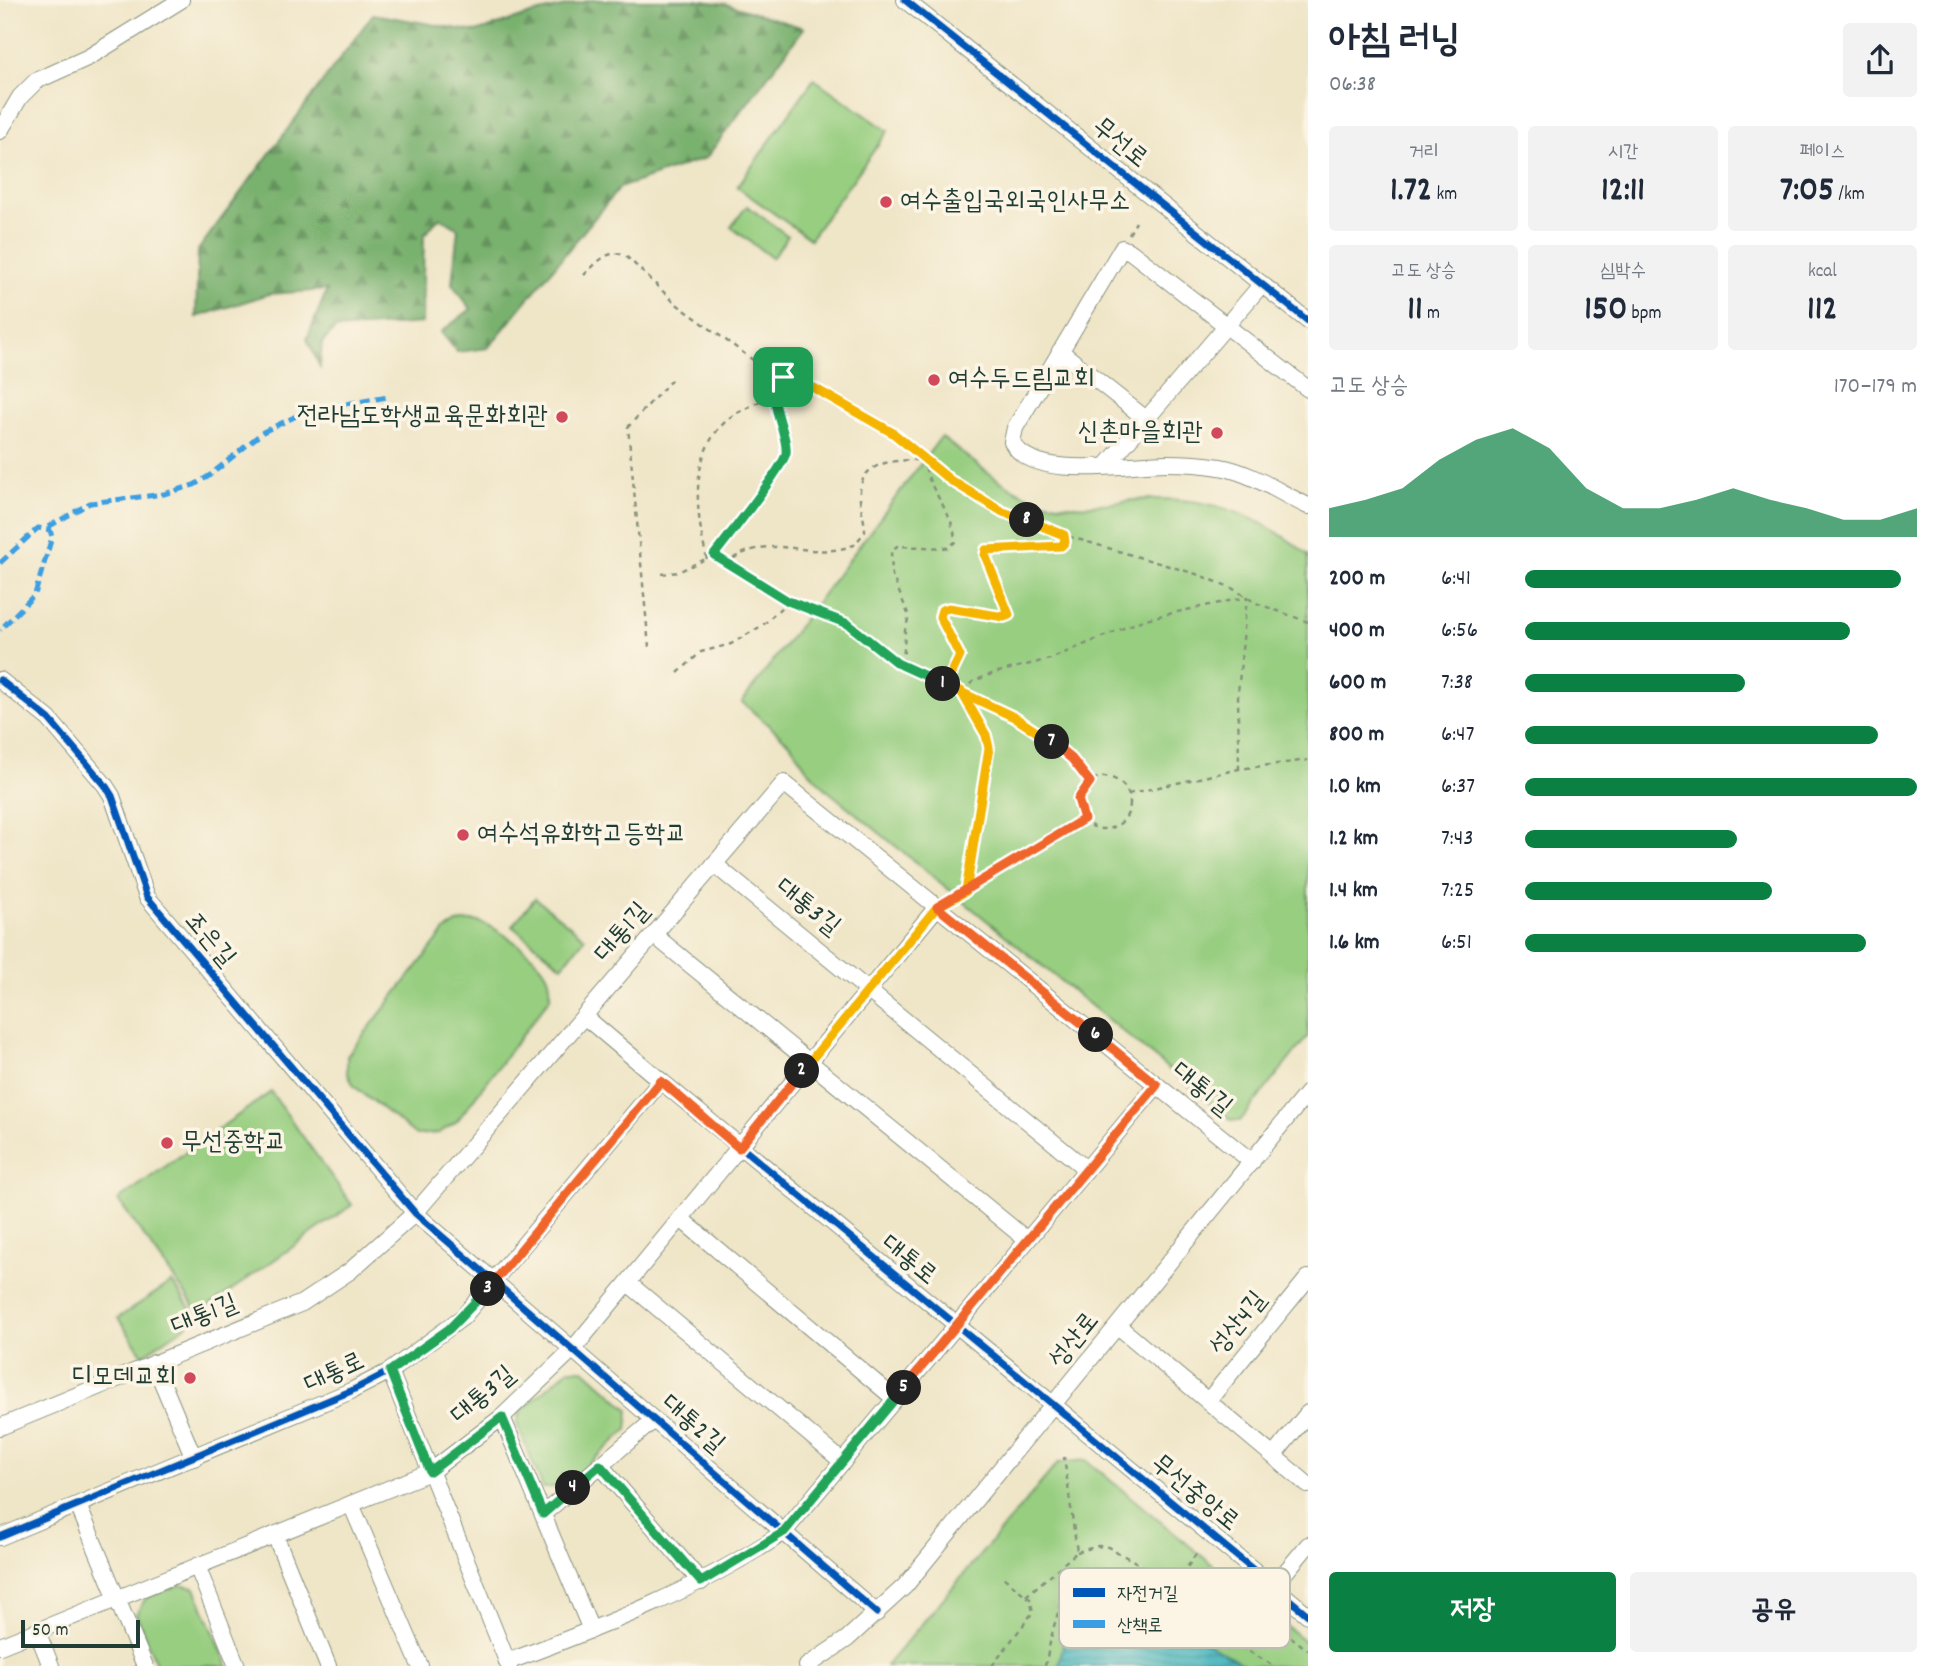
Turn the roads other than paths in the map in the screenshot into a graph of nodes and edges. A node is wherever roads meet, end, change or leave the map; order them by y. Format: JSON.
{"nodes":[{"id":1,"x":181,"y":0,"type":"edge"},
{"id":2,"x":905,"y":0,"type":"edge"},
{"id":3,"x":0,"y":131,"type":"edge"},
{"id":4,"x":1262,"y":284,"type":"junction"},
{"id":5,"x":1308,"y":321,"type":"edge"},
{"id":6,"x":1226,"y":325,"type":"junction"},
{"id":7,"x":1060,"y":351,"type":"junction"},
{"id":8,"x":1308,"y":388,"type":"edge"},
{"id":9,"x":1146,"y":419,"type":"junction"},
{"id":10,"x":1107,"y":466,"type":"junction"},
{"id":11,"x":1308,"y":506,"type":"edge"},
{"id":12,"x":0,"y":680,"type":"edge"},
{"id":13,"x":714,"y":864,"type":"junction"},
{"id":14,"x":937,"y":907,"type":"junction"},
{"id":15,"x":654,"y":935,"type":"junction"},
{"id":16,"x":869,"y":990,"type":"junction"},
{"id":17,"x":584,"y":1016,"type":"junction"},
{"id":18,"x":809,"y":1062,"type":"junction"},
{"id":19,"x":661,"y":1081,"type":"junction"},
{"id":20,"x":1157,"y":1085,"type":"junction"},
{"id":21,"x":1308,"y":1092,"type":"edge"},
{"id":22,"x":739,"y":1148,"type":"junction"},
{"id":23,"x":1252,"y":1162,"type":"junction"},
{"id":24,"x":1086,"y":1169,"type":"junction"},
{"id":25,"x":415,"y":1213,"type":"junction"},
{"id":26,"x":681,"y":1219,"type":"junction"},
{"id":27,"x":1027,"y":1240,"type":"junction"},
{"id":28,"x":1308,"y":1278,"type":"edge"},
{"id":29,"x":495,"y":1282,"type":"junction"},
{"id":30,"x":628,"y":1283,"type":"junction"},
{"id":31,"x":955,"y":1326,"type":"junction"},
{"id":32,"x":1118,"y":1326,"type":"junction"},
{"id":33,"x":573,"y":1349,"type":"junction"},
{"id":34,"x":154,"y":1363,"type":"junction"},
{"id":35,"x":390,"y":1371,"type":"junction"},
{"id":36,"x":895,"y":1398,"type":"junction"},
{"id":37,"x":1208,"y":1401,"type":"junction"},
{"id":38,"x":1053,"y":1407,"type":"junction"},
{"id":39,"x":1308,"y":1413,"type":"edge"},
{"id":40,"x":502,"y":1417,"type":"junction"},
{"id":41,"x":654,"y":1420,"type":"junction"},
{"id":42,"x":0,"y":1427,"type":"edge"},
{"id":43,"x":1274,"y":1455,"type":"junction"},
{"id":44,"x":194,"y":1458,"type":"junction"},
{"id":45,"x":843,"y":1462,"type":"junction"},
{"id":46,"x":600,"y":1465,"type":"junction"},
{"id":47,"x":430,"y":1472,"type":"junction"},
{"id":48,"x":1308,"y":1485,"type":"edge"},
{"id":49,"x":351,"y":1504,"type":"junction"},
{"id":50,"x":78,"y":1505,"type":"junction"},
{"id":51,"x":543,"y":1514,"type":"junction"},
{"id":52,"x":784,"y":1532,"type":"junction"},
{"id":53,"x":275,"y":1535,"type":"junction"},
{"id":54,"x":0,"y":1537,"type":"edge"},
{"id":55,"x":1308,"y":1545,"type":"edge"},
{"id":56,"x":197,"y":1566,"type":"junction"},
{"id":57,"x":1250,"y":1568,"type":"edge"},
{"id":58,"x":1289,"y":1568,"type":"edge"},
{"id":59,"x":701,"y":1582,"type":"junction"},
{"id":60,"x":118,"y":1598,"type":"junction"},
{"id":61,"x":1290,"y":1601,"type":"edge"},
{"id":62,"x":877,"y":1613,"type":"junction"},
{"id":63,"x":1308,"y":1615,"type":"edge"},
{"id":64,"x":591,"y":1630,"type":"junction"},
{"id":65,"x":37,"y":1631,"type":"junction"},
{"id":66,"x":0,"y":1646,"type":"edge"},
{"id":67,"x":508,"y":1664,"type":"edge"},
{"id":68,"x":51,"y":1666,"type":"edge"},
{"id":69,"x":145,"y":1666,"type":"edge"},
{"id":70,"x":237,"y":1666,"type":"edge"},
{"id":71,"x":328,"y":1666,"type":"edge"},
{"id":72,"x":420,"y":1666,"type":"edge"},
{"id":73,"x":807,"y":1666,"type":"edge"}],
"edges":[{"from":1,"to":3,"type":"street"},
{"from":2,"to":4,"type":"street","name":"무선로"},
{"from":4,"to":5,"type":"street","name":"무선로"},
{"from":4,"to":6,"type":"street"},
{"from":6,"to":7,"type":"street"},
{"from":6,"to":8,"type":"street"},
{"from":6,"to":9,"type":"street"},
{"from":7,"to":9,"type":"street"},
{"from":7,"to":10,"type":"street"},
{"from":9,"to":10,"type":"street"},
{"from":10,"to":11,"type":"street"},
{"from":12,"to":25,"type":"street","name":"조은길"},
{"from":13,"to":14,"type":"street","name":"대통1길"},
{"from":13,"to":15,"type":"street","name":"대통1길"},
{"from":13,"to":16,"type":"street","name":"대통3길"},
{"from":14,"to":16,"type":"street","name":"대통3길"},
{"from":14,"to":20,"type":"street","name":"대통1길"},
{"from":15,"to":17,"type":"street","name":"대통1길"},
{"from":15,"to":18,"type":"street"},
{"from":16,"to":18,"type":"street","name":"대통3길"},
{"from":16,"to":24,"type":"street"},
{"from":17,"to":19,"type":"street"},
{"from":17,"to":25,"type":"street","name":"대통1길"},
{"from":18,"to":22,"type":"street","name":"대통3길"},
{"from":18,"to":27,"type":"street"},
{"from":19,"to":22,"type":"street","name":"대통로"},
{"from":19,"to":29,"type":"street","name":"대통로"},
{"from":20,"to":23,"type":"street","name":"대통1길"},
{"from":20,"to":24,"type":"street"},
{"from":21,"to":23,"type":"street","name":"성산로"},
{"from":22,"to":26,"type":"street","name":"대통3길"},
{"from":22,"to":31,"type":"street","name":"대통로"},
{"from":23,"to":32,"type":"street","name":"성산로"},
{"from":24,"to":27,"type":"street"},
{"from":25,"to":29,"type":"street","name":"조은길"},
{"from":25,"to":34,"type":"street","name":"대통1길"},
{"from":26,"to":30,"type":"street","name":"대통3길"},
{"from":26,"to":36,"type":"street"},
{"from":27,"to":31,"type":"street"},
{"from":28,"to":37,"type":"street","name":"성산4길"},
{"from":29,"to":33,"type":"street","name":"대통2길"},
{"from":29,"to":35,"type":"street","name":"대통로"},
{"from":30,"to":33,"type":"street","name":"대통3길"},
{"from":30,"to":45,"type":"street"},
{"from":31,"to":36,"type":"street"},
{"from":31,"to":38,"type":"street","name":"대통로"},
{"from":32,"to":37,"type":"street"},
{"from":32,"to":38,"type":"street","name":"성산로"},
{"from":33,"to":40,"type":"street","name":"대통3길"},
{"from":33,"to":41,"type":"street","name":"대통2길"},
{"from":34,"to":42,"type":"street","name":"대통1길"},
{"from":34,"to":44,"type":"street"},
{"from":35,"to":44,"type":"street","name":"대통로"},
{"from":35,"to":47,"type":"street"},
{"from":36,"to":45,"type":"street"},
{"from":37,"to":43,"type":"street"},
{"from":38,"to":57,"type":"street","name":"무선중앙로"},
{"from":38,"to":62,"type":"street","name":"성산로"},
{"from":39,"to":43,"type":"street"},
{"from":40,"to":47,"type":"street","name":"대통3길"},
{"from":40,"to":51,"type":"street"},
{"from":41,"to":46,"type":"street"},
{"from":41,"to":52,"type":"street","name":"대통2길"},
{"from":43,"to":48,"type":"street"},
{"from":44,"to":50,"type":"street","name":"대통로"},
{"from":45,"to":52,"type":"street"},
{"from":46,"to":51,"type":"street"},
{"from":46,"to":59,"type":"street"},
{"from":47,"to":49,"type":"street","name":"대통3길"},
{"from":47,"to":67,"type":"street"},
{"from":49,"to":53,"type":"street","name":"대통3길"},
{"from":49,"to":72,"type":"street"},
{"from":50,"to":54,"type":"street","name":"대통로"},
{"from":50,"to":60,"type":"street"},
{"from":51,"to":64,"type":"street"},
{"from":52,"to":59,"type":"street"},
{"from":52,"to":62,"type":"street","name":"대통2길"},
{"from":53,"to":56,"type":"street","name":"대통3길"},
{"from":53,"to":71,"type":"street"},
{"from":55,"to":58,"type":"street"},
{"from":56,"to":60,"type":"street","name":"대통3길"},
{"from":56,"to":70,"type":"street"},
{"from":59,"to":64,"type":"street"},
{"from":60,"to":65,"type":"street","name":"대통3길"},
{"from":60,"to":69,"type":"street"},
{"from":61,"to":63,"type":"street","name":"무선중앙로"},
{"from":62,"to":73,"type":"street","name":"성산로"},
{"from":64,"to":67,"type":"street"},
{"from":65,"to":66,"type":"street","name":"대통3길"},
{"from":65,"to":68,"type":"street"}]}
